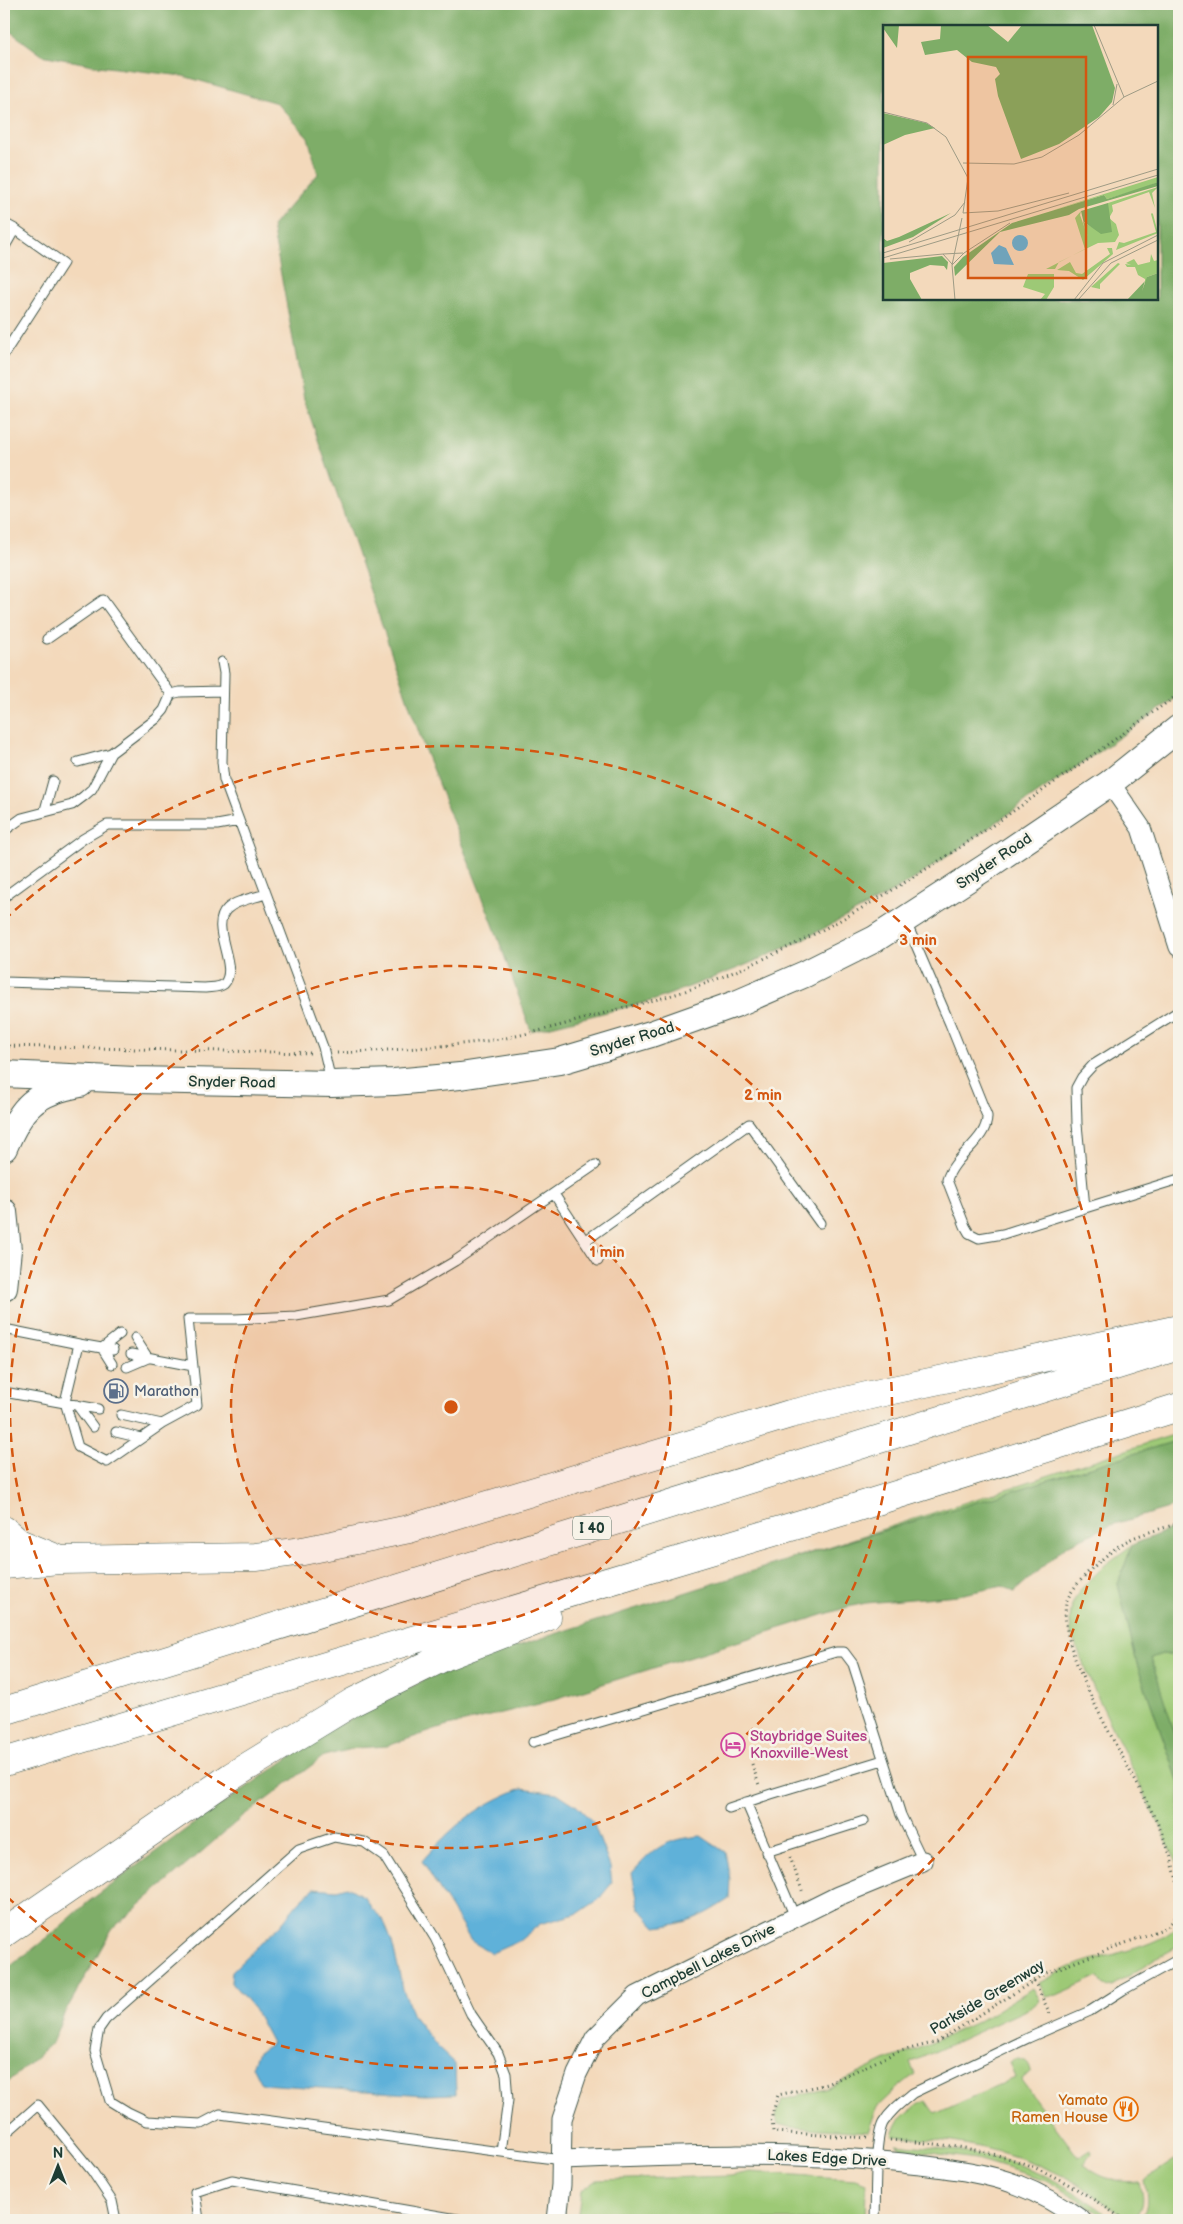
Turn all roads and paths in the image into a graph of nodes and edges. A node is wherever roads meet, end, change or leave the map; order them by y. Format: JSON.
{"nodes":[{"id":1,"x":4,"y":223,"type":"edge"},
{"id":2,"x":16,"y":230,"type":"junction"},
{"id":3,"x":4,"y":248,"type":"edge"},
{"id":4,"x":4,"y":354,"type":"edge"},
{"id":5,"x":47,"y":639,"type":"dead end"},
{"id":6,"x":222,"y":662,"type":"dead end"},
{"id":7,"x":224,"y":691,"type":"junction"},
{"id":8,"x":171,"y":694,"type":"junction"},
{"id":9,"x":1179,"y":694,"type":"edge"},
{"id":10,"x":1179,"y":728,"type":"edge"},
{"id":11,"x":110,"y":753,"type":"junction"},
{"id":12,"x":78,"y":762,"type":"dead end"},
{"id":13,"x":53,"y":781,"type":"dead end"},
{"id":14,"x":1110,"y":783,"type":"junction"},
{"id":15,"x":45,"y":810,"type":"junction"},
{"id":16,"x":239,"y":820,"type":"junction"},
{"id":17,"x":4,"y":831,"type":"edge"},
{"id":18,"x":266,"y":894,"type":"junction"},
{"id":19,"x":4,"y":897,"type":"edge"},
{"id":20,"x":904,"y":920,"type":"junction"},
{"id":21,"x":1179,"y":947,"type":"edge"},
{"id":22,"x":4,"y":982,"type":"edge"},
{"id":23,"x":1179,"y":1011,"type":"edge"},
{"id":24,"x":4,"y":1046,"type":"edge"},
{"id":25,"x":325,"y":1053,"type":"junction"},
{"id":26,"x":4,"y":1074,"type":"edge"},
{"id":27,"x":108,"y":1079,"type":"junction"},
{"id":28,"x":332,"y":1084,"type":"junction"},
{"id":29,"x":4,"y":1148,"type":"edge"},
{"id":30,"x":595,"y":1165,"type":"dead end"},
{"id":31,"x":1179,"y":1179,"type":"edge"},
{"id":32,"x":554,"y":1194,"type":"junction"},
{"id":33,"x":1085,"y":1208,"type":"junction"},
{"id":34,"x":4,"y":1212,"type":"edge"},
{"id":35,"x":820,"y":1223,"type":"dead end"},
{"id":36,"x":585,"y":1241,"type":"junction"},
{"id":37,"x":6,"y":1250,"type":"edge"},
{"id":38,"x":598,"y":1261,"type":"dead end"},
{"id":39,"x":4,"y":1288,"type":"edge"},
{"id":40,"x":4,"y":1329,"type":"edge"},
{"id":41,"x":1179,"y":1329,"type":"edge"},
{"id":42,"x":120,"y":1334,"type":"dead end"},
{"id":43,"x":135,"y":1338,"type":"dead end"},
{"id":44,"x":79,"y":1344,"type":"junction"},
{"id":45,"x":1179,"y":1346,"type":"edge"},
{"id":46,"x":102,"y":1348,"type":"junction"},
{"id":47,"x":113,"y":1350,"type":"dead end"},
{"id":48,"x":131,"y":1354,"type":"dead end"},
{"id":49,"x":148,"y":1358,"type":"junction"},
{"id":50,"x":112,"y":1364,"type":"dead end"},
{"id":51,"x":193,"y":1366,"type":"junction"},
{"id":52,"x":127,"y":1367,"type":"dead end"},
{"id":53,"x":4,"y":1392,"type":"edge"},
{"id":54,"x":65,"y":1402,"type":"junction"},
{"id":55,"x":77,"y":1405,"type":"junction"},
{"id":56,"x":1179,"y":1408,"type":"edge"},
{"id":57,"x":98,"y":1410,"type":"dead end"},
{"id":58,"x":122,"y":1415,"type":"dead end"},
{"id":59,"x":162,"y":1424,"type":"junction"},
{"id":60,"x":93,"y":1427,"type":"dead end"},
{"id":61,"x":116,"y":1432,"type":"dead end"},
{"id":62,"x":141,"y":1438,"type":"junction"},
{"id":63,"x":1179,"y":1523,"type":"edge"},
{"id":64,"x":4,"y":1530,"type":"edge"},
{"id":65,"x":742,"y":1542,"type":"junction"},
{"id":66,"x":59,"y":1560,"type":"junction"},
{"id":67,"x":4,"y":1565,"type":"edge"},
{"id":68,"x":4,"y":1710,"type":"edge"},
{"id":69,"x":533,"y":1742,"type":"dead end"},
{"id":70,"x":883,"y":1760,"type":"junction"},
{"id":71,"x":4,"y":1762,"type":"edge"},
{"id":72,"x":746,"y":1802,"type":"junction"},
{"id":73,"x":729,"y":1808,"type":"dead end"},
{"id":74,"x":864,"y":1821,"type":"dead end"},
{"id":75,"x":766,"y":1852,"type":"junction"},
{"id":76,"x":923,"y":1861,"type":"joint"},
{"id":77,"x":1179,"y":1888,"type":"edge"},
{"id":78,"x":1179,"y":1913,"type":"edge"},
{"id":79,"x":795,"y":1917,"type":"junction"},
{"id":80,"x":4,"y":1933,"type":"edge"},
{"id":81,"x":1179,"y":1960,"type":"edge"},
{"id":82,"x":1034,"y":1981,"type":"junction"},
{"id":83,"x":1056,"y":2025,"type":"junction"},
{"id":84,"x":773,"y":2132,"type":"dead end"},
{"id":85,"x":4,"y":2135,"type":"edge"},
{"id":86,"x":501,"y":2152,"type":"junction"},
{"id":87,"x":562,"y":2160,"type":"junction"},
{"id":88,"x":878,"y":2160,"type":"junction"},
{"id":89,"x":116,"y":2220,"type":"edge"},
{"id":90,"x":199,"y":2220,"type":"edge"},
{"id":91,"x":463,"y":2220,"type":"edge"},
{"id":92,"x":557,"y":2220,"type":"edge"},
{"id":93,"x":875,"y":2220,"type":"edge"},
{"id":94,"x":1081,"y":2220,"type":"edge"}],
"edges":[{"from":1,"to":2,"type":"lane"},
{"from":2,"to":3,"type":"lane"},
{"from":2,"to":4,"type":"lane"},
{"from":5,"to":8,"type":"lane"},
{"from":6,"to":7,"type":"lane"},
{"from":7,"to":8,"type":"lane"},
{"from":7,"to":16,"type":"lane"},
{"from":8,"to":11,"type":"lane"},
{"from":9,"to":25,"type":"path"},
{"from":10,"to":14,"type":"street","name":"Snyder Road"},
{"from":11,"to":12,"type":"lane"},
{"from":11,"to":15,"type":"lane"},
{"from":13,"to":15,"type":"lane"},
{"from":14,"to":20,"type":"street","name":"Snyder Road"},
{"from":14,"to":21,"type":"street"},
{"from":15,"to":17,"type":"lane"},
{"from":16,"to":18,"type":"lane"},
{"from":16,"to":19,"type":"lane"},
{"from":18,"to":22,"type":"lane"},
{"from":18,"to":25,"type":"lane"},
{"from":20,"to":28,"type":"street","name":"Snyder Road"},
{"from":20,"to":33,"type":"lane"},
{"from":23,"to":33,"type":"lane"},
{"from":24,"to":25,"type":"path"},
{"from":25,"to":28,"type":"lane"},
{"from":26,"to":27,"type":"street","name":"Snyder Road"},
{"from":27,"to":28,"type":"street","name":"Snyder Road"},
{"from":27,"to":29,"type":"street"},
{"from":30,"to":32,"type":"lane"},
{"from":31,"to":33,"type":"lane"},
{"from":32,"to":36,"type":"lane"},
{"from":32,"to":51,"type":"lane"},
{"from":34,"to":37,"type":"street"},
{"from":35,"to":36,"type":"lane"},
{"from":36,"to":38,"type":"lane"},
{"from":37,"to":39,"type":"street"},
{"from":40,"to":44,"type":"lane"},
{"from":41,"to":66,"type":"highway"},
{"from":42,"to":46,"type":"lane"},
{"from":43,"to":49,"type":"lane"},
{"from":44,"to":46,"type":"lane"},
{"from":44,"to":54,"type":"lane"},
{"from":45,"to":68,"type":"highway","number":"I 40"},
{"from":46,"to":47,"type":"lane"},
{"from":46,"to":50,"type":"lane"},
{"from":48,"to":49,"type":"lane"},
{"from":49,"to":51,"type":"lane"},
{"from":49,"to":52,"type":"lane"},
{"from":51,"to":59,"type":"lane"},
{"from":53,"to":54,"type":"lane"},
{"from":54,"to":55,"type":"lane"},
{"from":54,"to":62,"type":"lane"},
{"from":55,"to":57,"type":"lane"},
{"from":55,"to":60,"type":"lane"},
{"from":56,"to":65,"type":"highway"},
{"from":58,"to":59,"type":"lane"},
{"from":59,"to":62,"type":"lane"},
{"from":61,"to":62,"type":"lane"},
{"from":63,"to":77,"type":"path"},
{"from":64,"to":66,"type":"highway"},
{"from":65,"to":71,"type":"highway"},
{"from":65,"to":80,"type":"highway"},
{"from":66,"to":67,"type":"highway"},
{"from":69,"to":70,"type":"lane"},
{"from":70,"to":72,"type":"lane"},
{"from":70,"to":76,"type":"lane"},
{"from":72,"to":73,"type":"lane"},
{"from":72,"to":75,"type":"lane"},
{"from":74,"to":75,"type":"lane"},
{"from":75,"to":79,"type":"lane"},
{"from":76,"to":79,"type":"street","name":"Campbell Lakes Drive"},
{"from":78,"to":82,"type":"path","name":"Parkside Greenway"},
{"from":79,"to":87,"type":"street","name":"Campbell Lakes Drive"},
{"from":81,"to":83,"type":"lane"},
{"from":82,"to":83,"type":"path"},
{"from":82,"to":84,"type":"path","name":"Parkside Greenway"},
{"from":83,"to":88,"type":"lane"},
{"from":85,"to":89,"type":"lane"},
{"from":86,"to":86,"type":"lane"},
{"from":86,"to":87,"type":"lane"},
{"from":87,"to":88,"type":"street","name":"Lakes Edge Drive"},
{"from":87,"to":92,"type":"street","name":"Campbell Lakes Drive"},
{"from":88,"to":93,"type":"lane"},
{"from":88,"to":94,"type":"street","name":"Lakes Edge Drive"},
{"from":90,"to":91,"type":"lane"}]}
